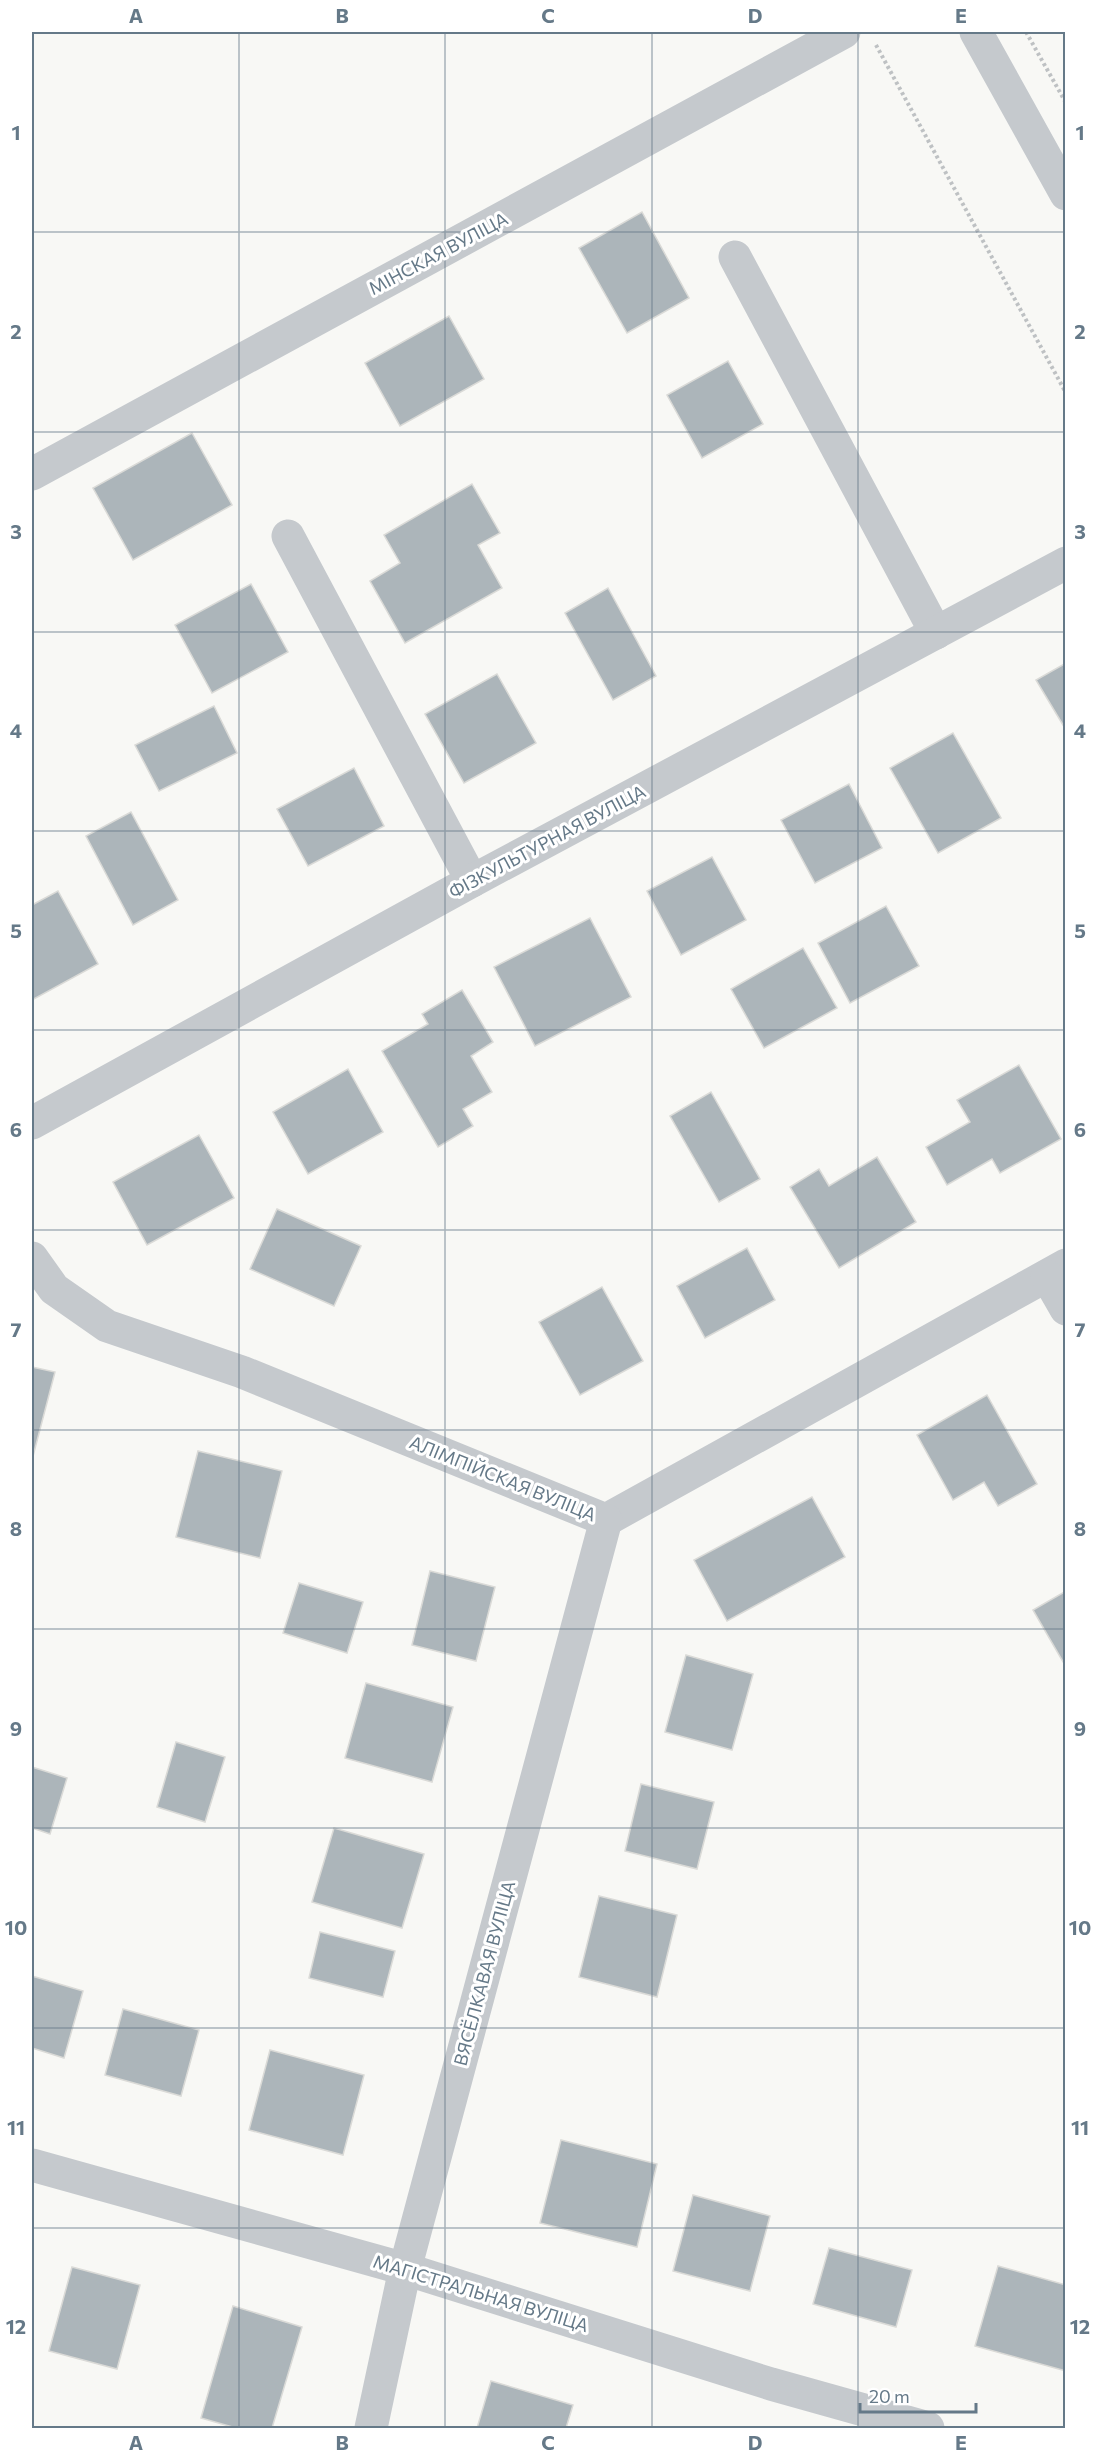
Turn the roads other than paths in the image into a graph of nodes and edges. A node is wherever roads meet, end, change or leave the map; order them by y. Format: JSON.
{"nodes":[{"id":1,"x":976,"y":32,"type":"edge"},
{"id":2,"x":859,"y":37,"type":"edge"},
{"id":3,"x":1065,"y":194,"type":"edge"},
{"id":4,"x":735,"y":257,"type":"dead end"},
{"id":5,"x":32,"y":474,"type":"edge"},
{"id":6,"x":288,"y":536,"type":"dead end"},
{"id":7,"x":1065,"y":563,"type":"edge"},
{"id":8,"x":936,"y":633,"type":"junction"},
{"id":9,"x":472,"y":881,"type":"junction"},
{"id":10,"x":32,"y":1123,"type":"edge"},
{"id":11,"x":32,"y":1258,"type":"edge"},
{"id":12,"x":1056,"y":1271,"type":"edge"},
{"id":13,"x":1065,"y":1309,"type":"edge"},
{"id":14,"x":606,"y":1520,"type":"junction"},
{"id":15,"x":32,"y":2165,"type":"edge"},
{"id":16,"x":405,"y":2269,"type":"junction"},
{"id":17,"x":371,"y":2428,"type":"edge"},
{"id":18,"x":928,"y":2428,"type":"edge"}],
"edges":[{"from":1,"to":3,"type":"street"},
{"from":2,"to":5,"type":"street","name":"МІНСКАЯ ВУЛІЦА"},
{"from":4,"to":8,"type":"street"},
{"from":6,"to":9,"type":"street"},
{"from":7,"to":8,"type":"street","name":"ФІЗКУЛЬТУРНАЯ ВУЛІЦА"},
{"from":8,"to":9,"type":"street","name":"ФІЗКУЛЬТУРНАЯ ВУЛІЦА"},
{"from":9,"to":10,"type":"street","name":"ФІЗКУЛЬТУРНАЯ ВУЛІЦА"},
{"from":11,"to":14,"type":"street","name":"АЛІМПІЙСКАЯ ВУЛІЦА"},
{"from":12,"to":13,"type":"street"},
{"from":12,"to":14,"type":"street","name":"АЛІМПІЙСКАЯ ВУЛІЦА"},
{"from":14,"to":16,"type":"street","name":"ВЯСЁЛКАВАЯ ВУЛІЦА"},
{"from":15,"to":16,"type":"street","name":"МАГІСТРАЛЬНАЯ ВУЛІЦА"},
{"from":16,"to":17,"type":"street","name":"ВЯСЁЛКАВАЯ ВУЛІЦА"},
{"from":16,"to":18,"type":"street","name":"МАГІСТРАЛЬНАЯ ВУЛІЦА"}]}
